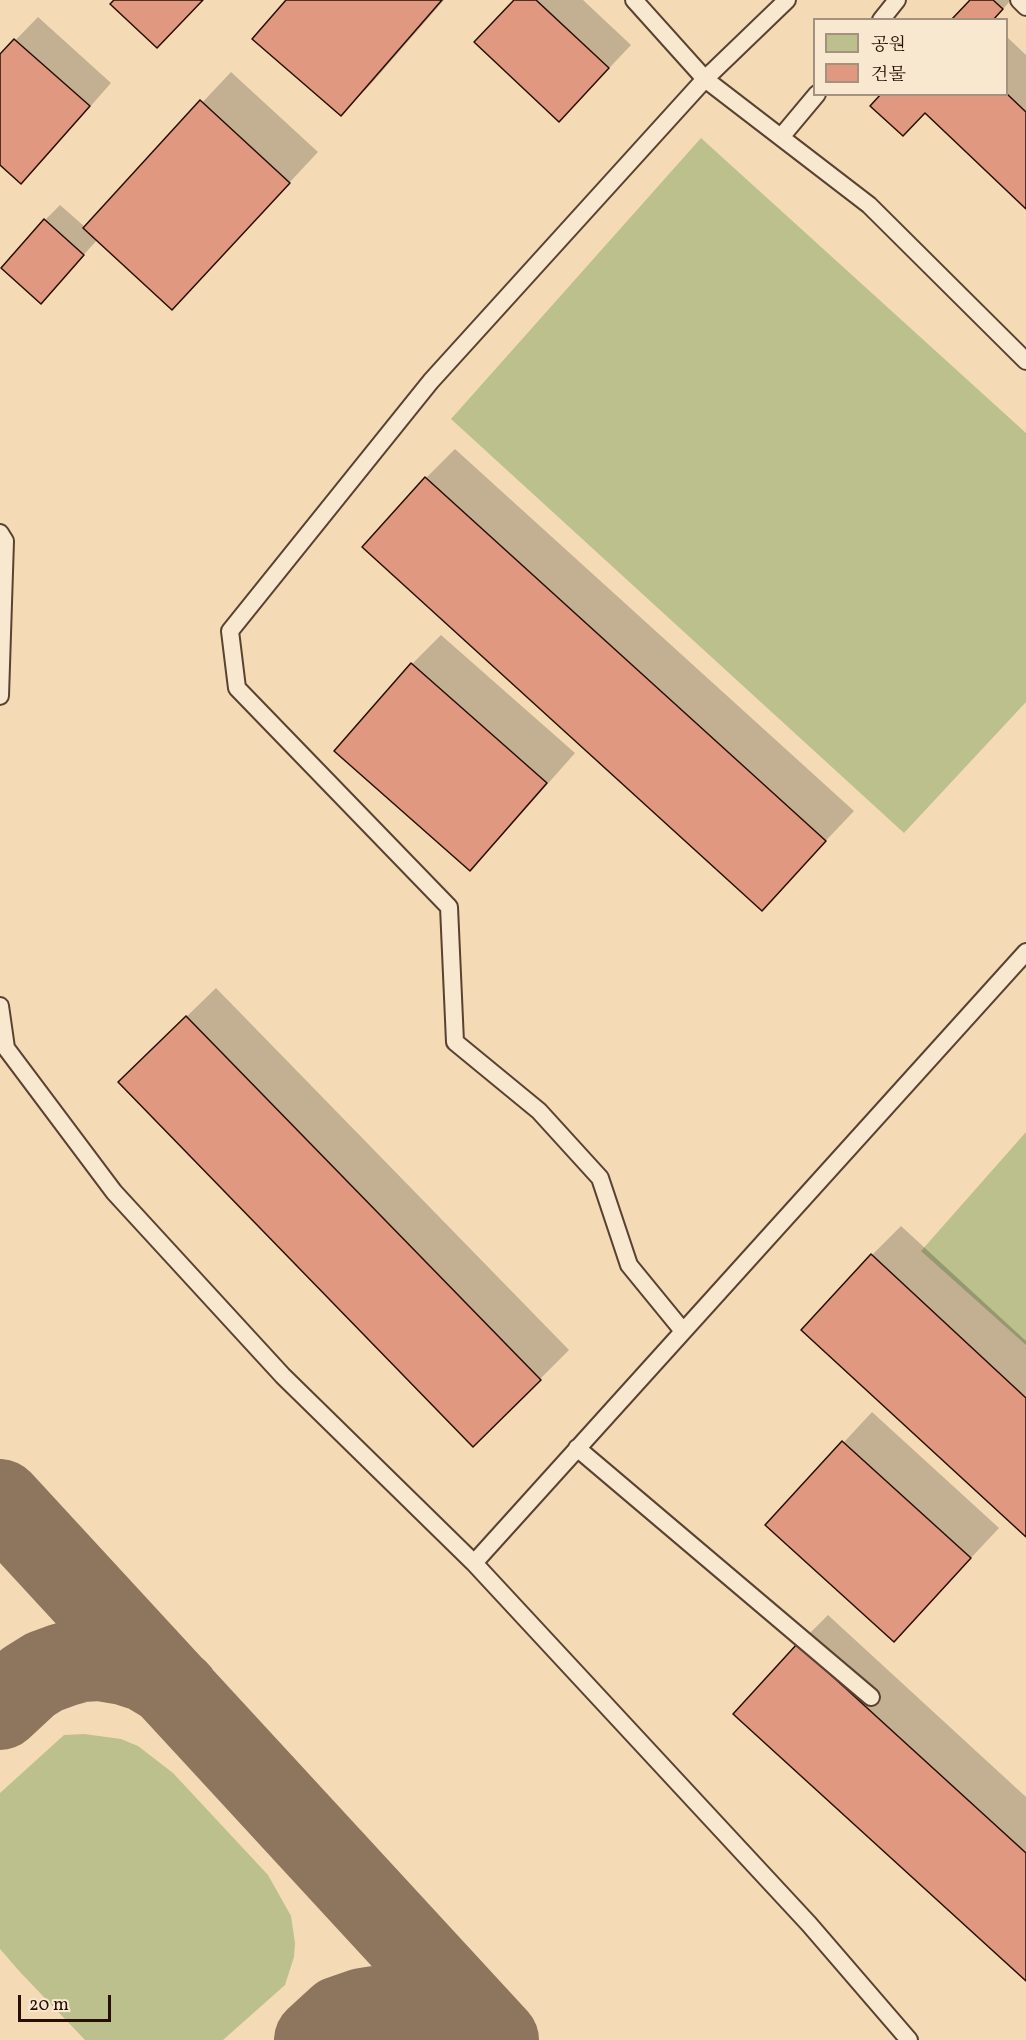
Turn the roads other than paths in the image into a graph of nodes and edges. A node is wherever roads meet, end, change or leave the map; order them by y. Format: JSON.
{"nodes":[{"id":1,"x":634,"y":0,"type":"edge"},
{"id":2,"x":787,"y":0,"type":"edge"},
{"id":3,"x":897,"y":0,"type":"edge"},
{"id":4,"x":1019,"y":0,"type":"edge"},
{"id":5,"x":1026,"y":7,"type":"edge"},
{"id":6,"x":882,"y":18,"type":"edge"},
{"id":7,"x":705,"y":79,"type":"junction"},
{"id":8,"x":815,"y":96,"type":"edge"},
{"id":9,"x":781,"y":137,"type":"junction"},
{"id":10,"x":1026,"y":361,"type":"edge"},
{"id":11,"x":0,"y":533,"type":"edge"},
{"id":12,"x":0,"y":696,"type":"edge"},
{"id":13,"x":1026,"y":952,"type":"edge"},
{"id":14,"x":0,"y":1006,"type":"edge"},
{"id":15,"x":683,"y":1331,"type":"junction"},
{"id":16,"x":577,"y":1448,"type":"junction"},
{"id":17,"x":474,"y":1563,"type":"junction"},
{"id":18,"x":871,"y":1697,"type":"dead end"},
{"id":19,"x":909,"y":2040,"type":"edge"}],
"edges":[{"from":1,"to":7,"type":"lane"},
{"from":2,"to":7,"type":"lane"},
{"from":3,"to":6,"type":"lane"},
{"from":4,"to":5,"type":"lane"},
{"from":7,"to":9,"type":"lane"},
{"from":7,"to":15,"type":"lane"},
{"from":8,"to":9,"type":"lane"},
{"from":9,"to":10,"type":"lane"},
{"from":11,"to":12,"type":"lane"},
{"from":13,"to":15,"type":"lane"},
{"from":14,"to":17,"type":"lane"},
{"from":15,"to":16,"type":"lane"},
{"from":16,"to":17,"type":"lane"},
{"from":16,"to":18,"type":"lane"},
{"from":17,"to":19,"type":"lane"}]}
